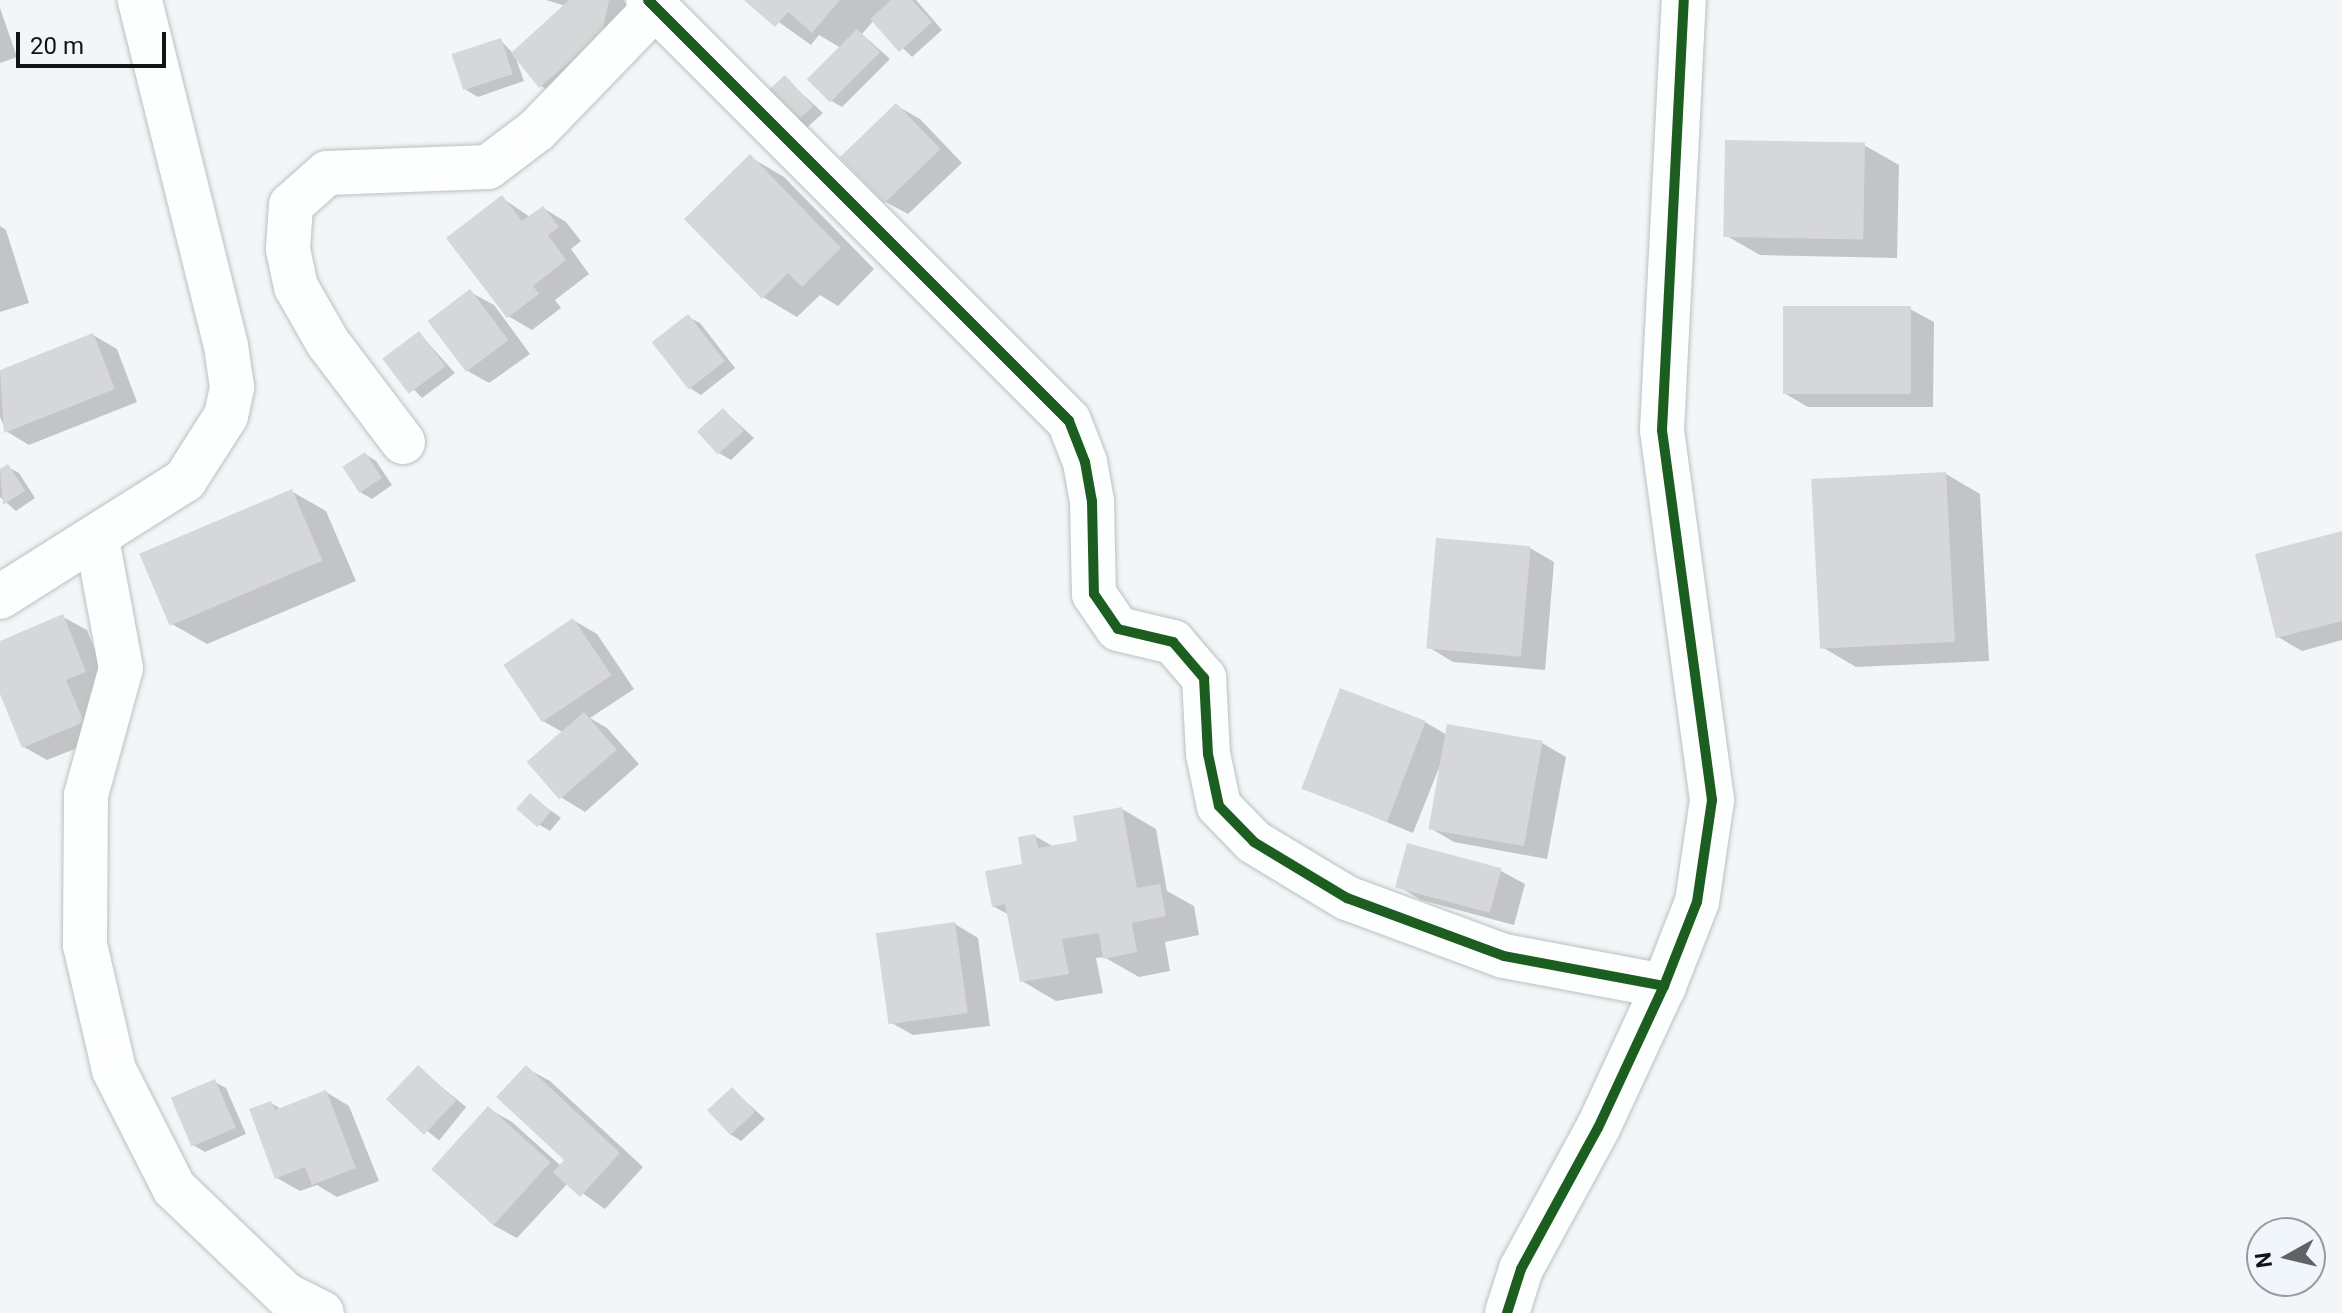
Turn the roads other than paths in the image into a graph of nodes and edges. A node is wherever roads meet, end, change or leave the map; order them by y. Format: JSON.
{"nodes":[{"id":1,"x":140,"y":0,"type":"edge"},
{"id":2,"x":1684,"y":0,"type":"edge"},
{"id":3,"x":651,"y":4,"type":"edge"},
{"id":4,"x":403,"y":442,"type":"dead end"},
{"id":5,"x":97,"y":539,"type":"junction"},
{"id":6,"x":0,"y":597,"type":"edge"},
{"id":7,"x":1664,"y":986,"type":"junction"},
{"id":8,"x":322,"y":1313,"type":"edge"},
{"id":9,"x":1507,"y":1313,"type":"edge"}],
"edges":[{"from":1,"to":5,"type":"street"},
{"from":2,"to":7,"type":"street"},
{"from":3,"to":4,"type":"street"},
{"from":3,"to":7,"type":"street"},
{"from":5,"to":6,"type":"street"},
{"from":5,"to":8,"type":"street"},
{"from":7,"to":9,"type":"street"}]}
